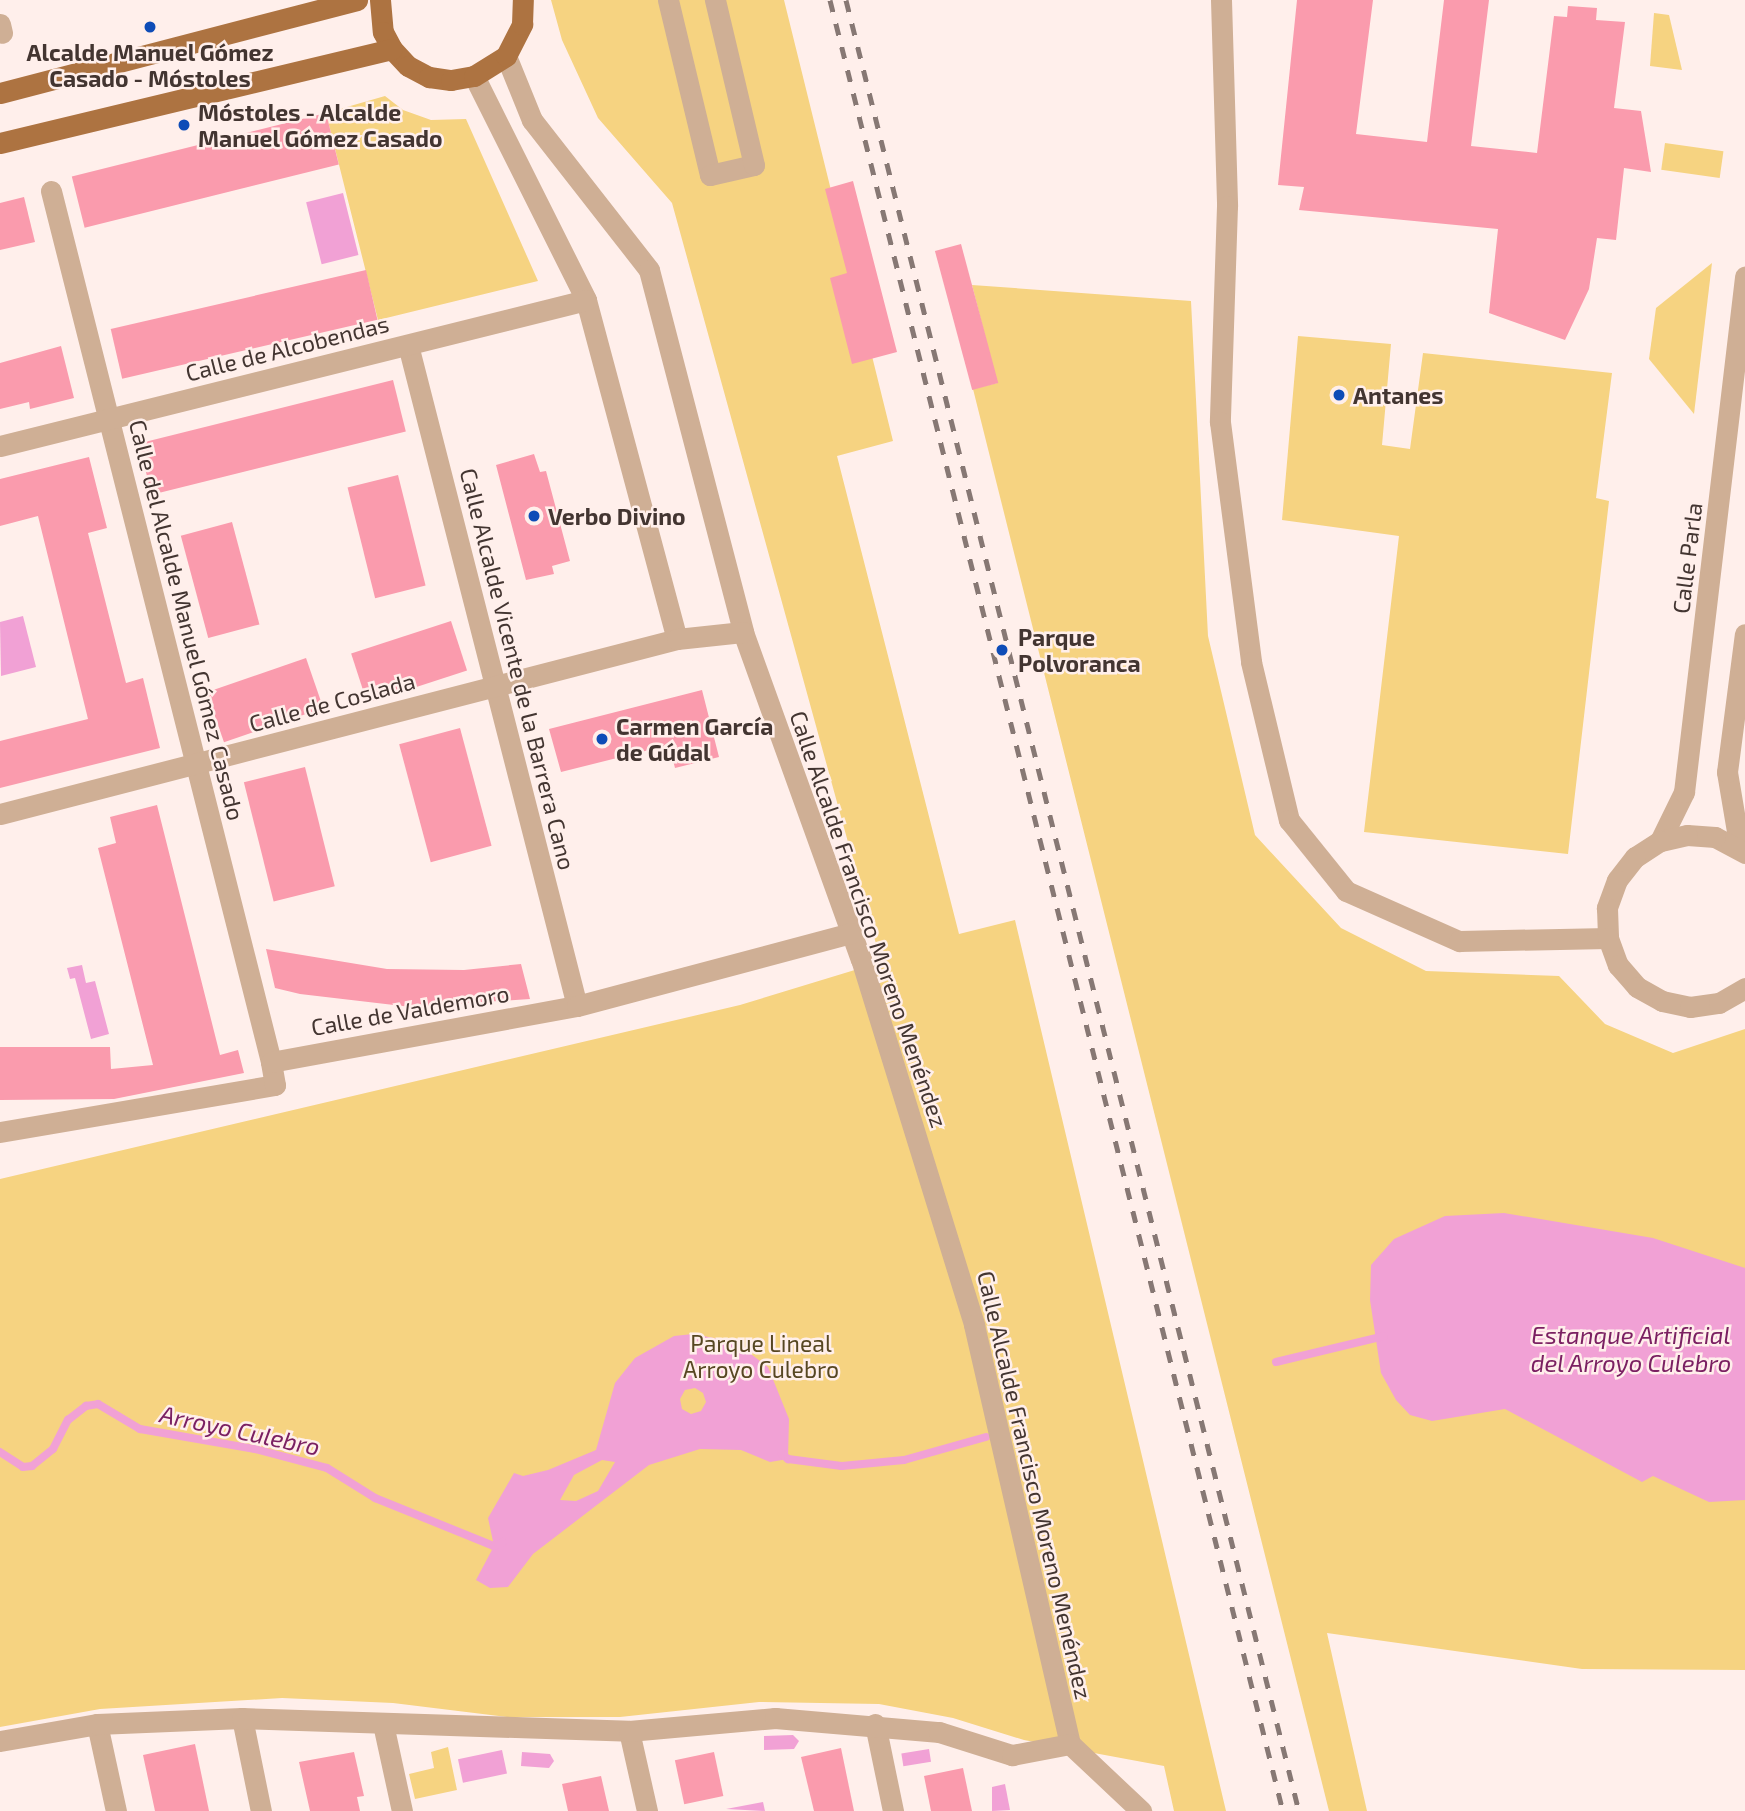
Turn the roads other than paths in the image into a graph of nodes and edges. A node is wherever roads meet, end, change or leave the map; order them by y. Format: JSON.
{"nodes":[{"id":1,"x":357,"y":0,"type":"edge"},
{"id":2,"x":380,"y":0,"type":"edge"},
{"id":3,"x":668,"y":0,"type":"edge"},
{"id":4,"x":715,"y":0,"type":"edge"},
{"id":5,"x":1221,"y":0,"type":"edge"},
{"id":6,"x":529,"y":2,"type":"edge"},
{"id":7,"x":392,"y":49,"type":"junction"},
{"id":8,"x":506,"y":56,"type":"junction"},
{"id":9,"x":474,"y":76,"type":"junction"},
{"id":10,"x":0,"y":93,"type":"edge"},
{"id":11,"x":0,"y":143,"type":"edge"},
{"id":12,"x":51,"y":191,"type":"dead end"},
{"id":13,"x":1745,"y":276,"type":"edge"},
{"id":14,"x":586,"y":300,"type":"junction"},
{"id":15,"x":408,"y":345,"type":"junction"},
{"id":16,"x":109,"y":419,"type":"junction"},
{"id":17,"x":0,"y":446,"type":"edge"},
{"id":18,"x":743,"y":632,"type":"junction"},
{"id":19,"x":1745,"y":634,"type":"edge"},
{"id":20,"x":677,"y":639,"type":"junction"},
{"id":21,"x":496,"y":687,"type":"junction"},
{"id":22,"x":196,"y":765,"type":"junction"},
{"id":23,"x":0,"y":814,"type":"edge"},
{"id":24,"x":1660,"y":841,"type":"junction"},
{"id":25,"x":1742,"y":851,"type":"edge"},
{"id":26,"x":851,"y":933,"type":"junction"},
{"id":27,"x":1608,"y":938,"type":"junction"},
{"id":28,"x":1745,"y":988,"type":"edge"},
{"id":29,"x":577,"y":1006,"type":"junction"},
{"id":30,"x":271,"y":1062,"type":"junction"},
{"id":31,"x":0,"y":1132,"type":"edge"},
{"id":32,"x":242,"y":1718,"type":"junction"},
{"id":33,"x":97,"y":1724,"type":"junction"},
{"id":34,"x":383,"y":1724,"type":"junction"},
{"id":35,"x":875,"y":1724,"type":"junction"},
{"id":36,"x":629,"y":1731,"type":"junction"},
{"id":37,"x":0,"y":1741,"type":"edge"},
{"id":38,"x":1070,"y":1744,"type":"junction"},
{"id":39,"x":116,"y":1811,"type":"edge"},
{"id":40,"x":261,"y":1811,"type":"edge"},
{"id":41,"x":402,"y":1811,"type":"edge"},
{"id":42,"x":647,"y":1811,"type":"edge"},
{"id":43,"x":893,"y":1811,"type":"edge"},
{"id":44,"x":1141,"y":1811,"type":"edge"}],
"edges":[{"from":1,"to":10,"type":"main road"},
{"from":2,"to":7,"type":"main road"},
{"from":3,"to":4,"type":"street"},
{"from":5,"to":27,"type":"street"},
{"from":6,"to":8,"type":"main road"},
{"from":7,"to":9,"type":"main road"},
{"from":7,"to":11,"type":"main road"},
{"from":8,"to":9,"type":"main road"},
{"from":8,"to":18,"type":"street","name":"Calle Alcalde Francisco Moreno Menéndez"},
{"from":9,"to":14,"type":"street"},
{"from":12,"to":16,"type":"street","name":"Calle del Alcalde Manuel Gómez Casado"},
{"from":13,"to":24,"type":"street","name":"Calle Parla"},
{"from":14,"to":15,"type":"street","name":"Calle de Alcobendas"},
{"from":14,"to":20,"type":"street"},
{"from":15,"to":16,"type":"street","name":"Calle de Alcobendas"},
{"from":15,"to":21,"type":"street","name":"Calle Alcalde Vicente de la Barrera Cano"},
{"from":16,"to":17,"type":"street","name":"Calle de Alcobendas"},
{"from":16,"to":22,"type":"street","name":"Calle del Alcalde Manuel Gómez Casado"},
{"from":18,"to":20,"type":"street","name":"Calle de Coslada"},
{"from":18,"to":26,"type":"street","name":"Calle Alcalde Francisco Moreno Menéndez"},
{"from":19,"to":25,"type":"street"},
{"from":20,"to":21,"type":"street","name":"Calle de Coslada"},
{"from":21,"to":22,"type":"street","name":"Calle de Coslada"},
{"from":21,"to":29,"type":"street","name":"Calle Alcalde Vicente de la Barrera Cano"},
{"from":22,"to":23,"type":"street","name":"Calle de Coslada"},
{"from":22,"to":30,"type":"street","name":"Calle del Alcalde Manuel Gómez Casado"},
{"from":24,"to":25,"type":"street"},
{"from":24,"to":27,"type":"street"},
{"from":26,"to":29,"type":"street","name":"Calle de Valdemoro"},
{"from":26,"to":38,"type":"street","name":"Calle Alcalde Francisco Moreno Menéndez"},
{"from":27,"to":28,"type":"street"},
{"from":29,"to":30,"type":"street","name":"Calle de Valdemoro"},
{"from":30,"to":31,"type":"street"},
{"from":32,"to":33,"type":"street"},
{"from":32,"to":34,"type":"street"},
{"from":32,"to":40,"type":"street"},
{"from":33,"to":37,"type":"street"},
{"from":33,"to":39,"type":"street"},
{"from":34,"to":36,"type":"street"},
{"from":34,"to":41,"type":"street"},
{"from":35,"to":36,"type":"street"},
{"from":35,"to":38,"type":"street"},
{"from":35,"to":43,"type":"street"},
{"from":36,"to":42,"type":"street"},
{"from":38,"to":44,"type":"street"}]}
